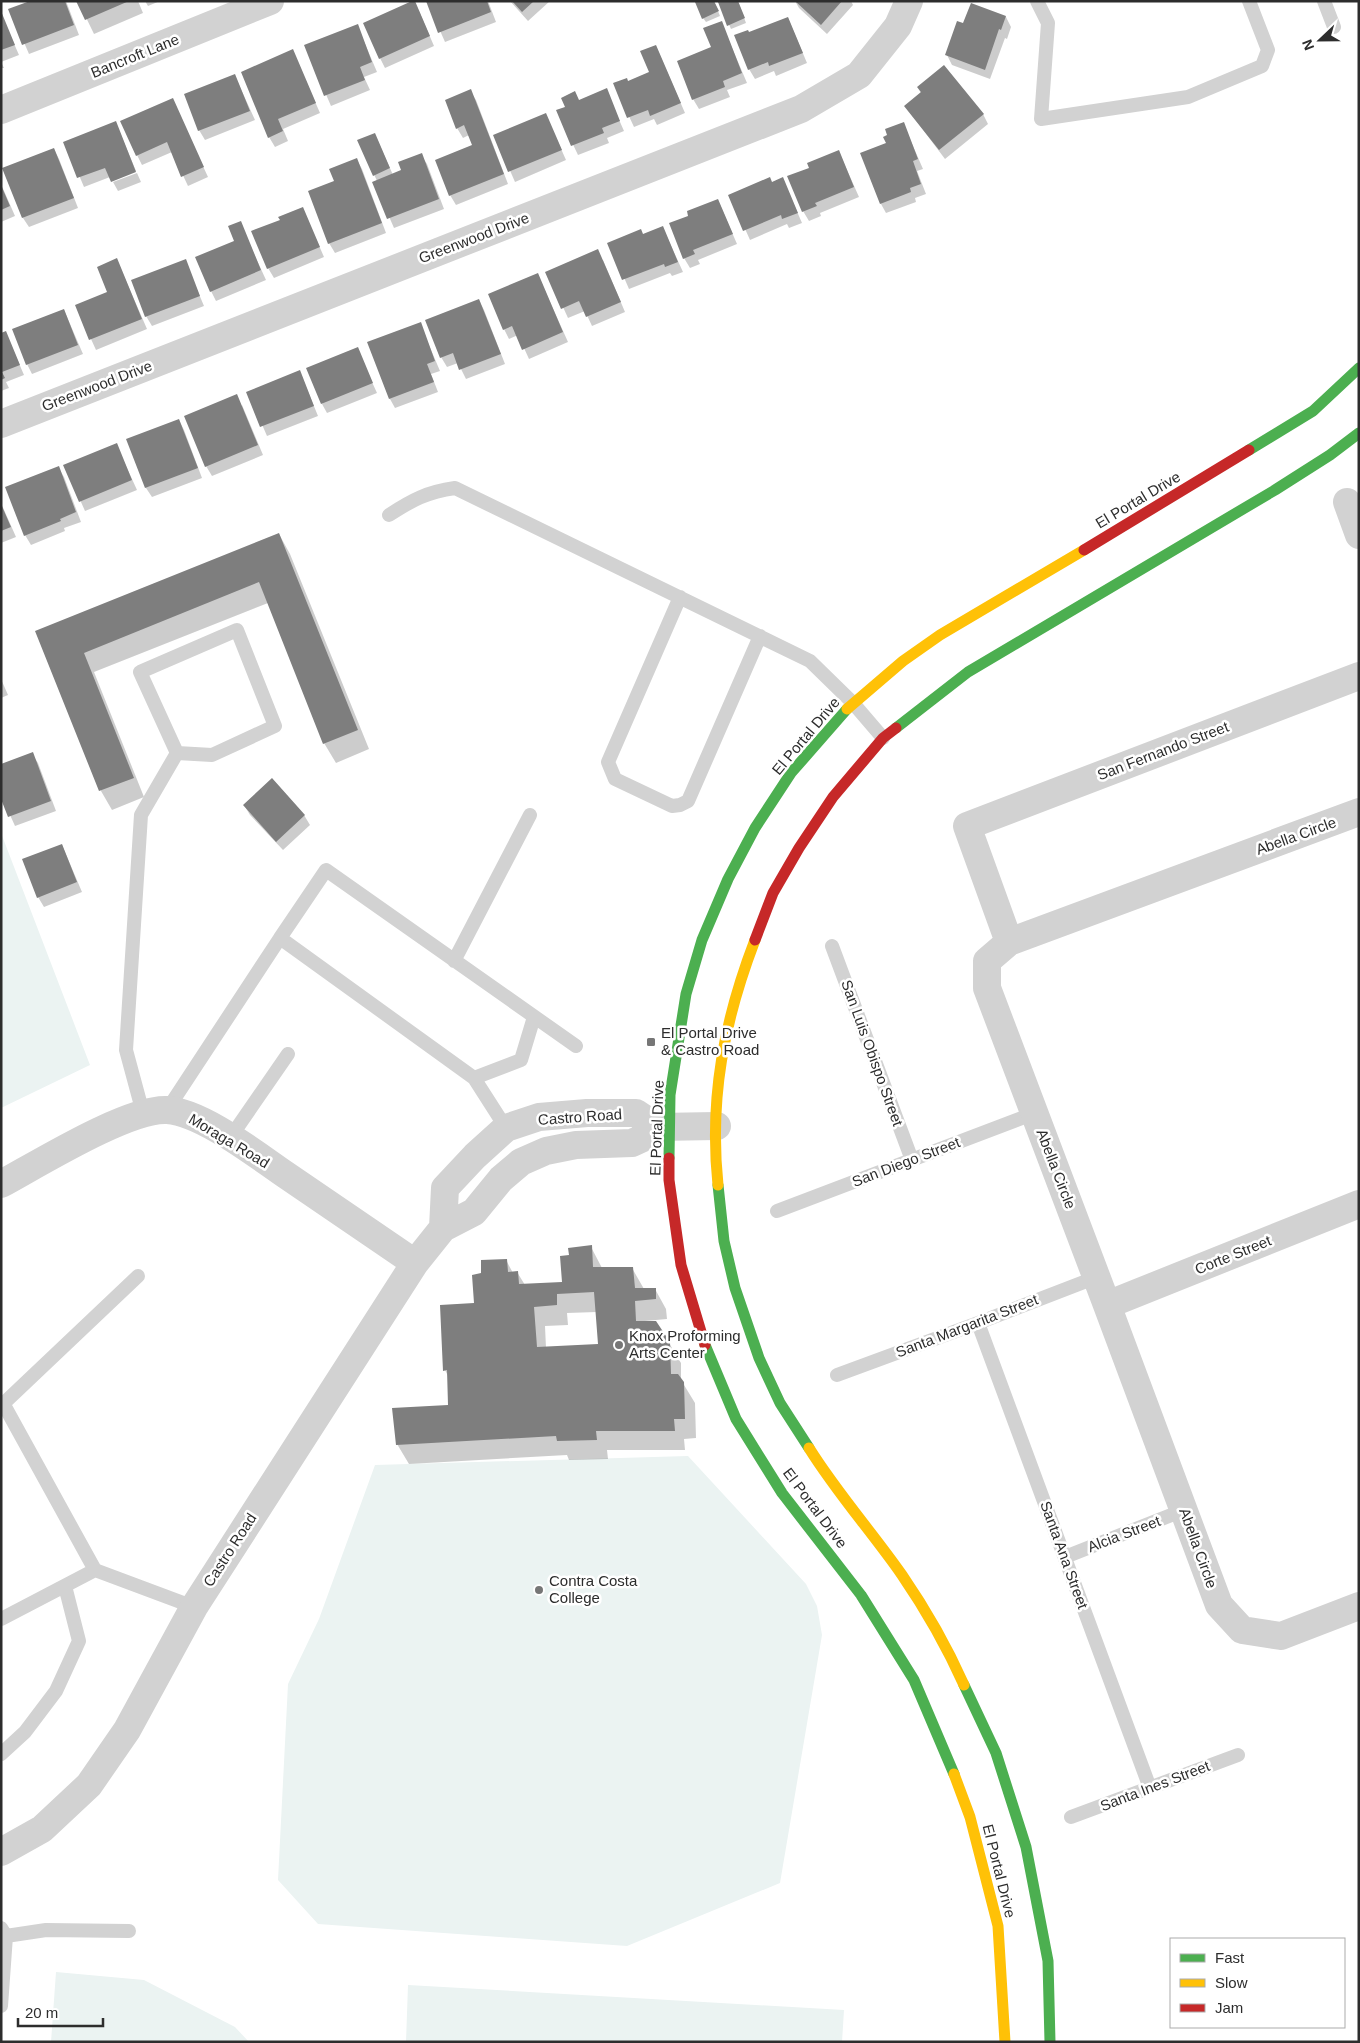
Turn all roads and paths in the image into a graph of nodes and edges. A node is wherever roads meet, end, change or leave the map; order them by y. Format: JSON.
{"nodes":[{"id":1,"x":270,"y":1,"type":"edge"},
{"id":2,"x":909,"y":1,"type":"edge"},
{"id":3,"x":1037,"y":1,"type":"edge"},
{"id":4,"x":1249,"y":1,"type":"edge"},
{"id":5,"x":1324,"y":1,"type":"edge"},
{"id":6,"x":1334,"y":27,"type":"dead end"},
{"id":7,"x":1,"y":110,"type":"edge"},
{"id":8,"x":1359,"y":368,"type":"edge"},
{"id":9,"x":1,"y":424,"type":"edge"},
{"id":10,"x":1359,"y":433,"type":"edge"},
{"id":11,"x":1347,"y":502,"type":"dead end"},
{"id":12,"x":388,"y":515,"type":"dead end"},
{"id":13,"x":1359,"y":535,"type":"edge"},
{"id":14,"x":680,"y":597,"type":"junction"},
{"id":15,"x":760,"y":636,"type":"junction"},
{"id":16,"x":1359,"y":676,"type":"edge"},
{"id":17,"x":853,"y":703,"type":"junction"},
{"id":18,"x":883,"y":738,"type":"junction"},
{"id":19,"x":176,"y":754,"type":"junction"},
{"id":20,"x":1359,"y":812,"type":"edge"},
{"id":21,"x":530,"y":815,"type":"dead end"},
{"id":22,"x":280,"y":938,"type":"junction"},
{"id":23,"x":1009,"y":942,"type":"junction"},
{"id":24,"x":832,"y":946,"type":"dead end"},
{"id":25,"x":454,"y":961,"type":"junction"},
{"id":26,"x":534,"y":1017,"type":"junction"},
{"id":27,"x":576,"y":1046,"type":"dead end"},
{"id":28,"x":288,"y":1054,"type":"dead end"},
{"id":29,"x":474,"y":1078,"type":"junction"},
{"id":30,"x":155,"y":1112,"type":"junction"},
{"id":31,"x":1035,"y":1113,"type":"junction"},
{"id":32,"x":716,"y":1126,"type":"junction"},
{"id":33,"x":664,"y":1127,"type":"junction"},
{"id":34,"x":506,"y":1128,"type":"junction"},
{"id":35,"x":230,"y":1138,"type":"junction"},
{"id":36,"x":912,"y":1160,"type":"junction"},
{"id":37,"x":1,"y":1184,"type":"edge"},
{"id":38,"x":1359,"y":1204,"type":"edge"},
{"id":39,"x":777,"y":1211,"type":"dead end"},
{"id":40,"x":443,"y":1228,"type":"junction"},
{"id":41,"x":415,"y":1264,"type":"junction"},
{"id":42,"x":138,"y":1276,"type":"dead end"},
{"id":43,"x":1096,"y":1277,"type":"junction"},
{"id":44,"x":1108,"y":1305,"type":"junction"},
{"id":45,"x":978,"y":1323,"type":"junction"},
{"id":46,"x":836,"y":1375,"type":"dead end"},
{"id":47,"x":2,"y":1405,"type":"edge"},
{"id":48,"x":1184,"y":1510,"type":"junction"},
{"id":49,"x":1065,"y":1557,"type":"junction"},
{"id":50,"x":95,"y":1570,"type":"junction"},
{"id":51,"x":65,"y":1586,"type":"junction"},
{"id":52,"x":194,"y":1607,"type":"junction"},
{"id":53,"x":1358,"y":1608,"type":"edge"},
{"id":54,"x":1,"y":1619,"type":"edge"},
{"id":55,"x":1,"y":1754,"type":"edge"},
{"id":56,"x":1238,"y":1755,"type":"dead end"},
{"id":57,"x":1150,"y":1788,"type":"junction"},
{"id":58,"x":1072,"y":1817,"type":"dead end"},
{"id":59,"x":1,"y":1852,"type":"edge"},
{"id":60,"x":129,"y":1931,"type":"dead end"},
{"id":61,"x":4,"y":1932,"type":"edge"},
{"id":62,"x":1,"y":2006,"type":"edge"},
{"id":63,"x":1005,"y":2042,"type":"edge"},
{"id":64,"x":1050,"y":2042,"type":"edge"}],
"edges":[{"from":1,"to":7,"type":"street","name":"Bancroft Lane"},
{"from":2,"to":9,"type":"street","name":"Greenwood Drive"},
{"from":3,"to":4,"type":"lane"},
{"from":5,"to":6,"type":"lane"},
{"from":8,"to":17,"type":"main road","name":"El Portal Drive"},
{"from":10,"to":18,"type":"main road","name":"El Portal Drive"},
{"from":11,"to":13,"type":"street"},
{"from":12,"to":14,"type":"lane"},
{"from":14,"to":15,"type":"lane"},
{"from":14,"to":15,"type":"lane"},
{"from":15,"to":17,"type":"lane"},
{"from":16,"to":23,"type":"street","name":"San Fernando Street"},
{"from":17,"to":18,"type":"lane"},
{"from":17,"to":33,"type":"main road","name":"El Portal Drive"},
{"from":18,"to":32,"type":"main road","name":"El Portal Drive"},
{"from":19,"to":19,"type":"lane"},
{"from":19,"to":30,"type":"lane"},
{"from":20,"to":23,"type":"street","name":"Abella Circle"},
{"from":21,"to":25,"type":"lane"},
{"from":22,"to":25,"type":"lane"},
{"from":22,"to":29,"type":"lane"},
{"from":22,"to":30,"type":"lane"},
{"from":23,"to":31,"type":"street","name":"Abella Circle"},
{"from":24,"to":36,"type":"lane","name":"San Luis Obispo Street"},
{"from":25,"to":26,"type":"lane"},
{"from":26,"to":27,"type":"lane"},
{"from":26,"to":29,"type":"lane"},
{"from":28,"to":35,"type":"lane"},
{"from":29,"to":34,"type":"lane"},
{"from":30,"to":35,"type":"street","name":"Moraga Road"},
{"from":30,"to":37,"type":"street"},
{"from":31,"to":36,"type":"lane","name":"San Diego Street"},
{"from":31,"to":43,"type":"street","name":"Abella Circle"},
{"from":32,"to":33,"type":"street"},
{"from":32,"to":64,"type":"main road","name":"El Portal Drive"},
{"from":33,"to":34,"type":"street","name":"Castro Road"},
{"from":33,"to":40,"type":"street","name":"Castro Road"},
{"from":33,"to":63,"type":"main road","name":"El Portal Drive"},
{"from":34,"to":40,"type":"street","name":"Castro Road"},
{"from":35,"to":41,"type":"street","name":"Moraga Road"},
{"from":36,"to":39,"type":"lane","name":"San Diego Street"},
{"from":38,"to":44,"type":"street","name":"Corte Street"},
{"from":40,"to":41,"type":"street","name":"Castro Road"},
{"from":41,"to":52,"type":"street","name":"Castro Road"},
{"from":42,"to":47,"type":"lane"},
{"from":43,"to":44,"type":"street","name":"Abella Circle"},
{"from":43,"to":45,"type":"lane","name":"Santa Margarita Street"},
{"from":44,"to":48,"type":"street","name":"Abella Circle"},
{"from":45,"to":46,"type":"lane","name":"Santa Margarita Street"},
{"from":45,"to":49,"type":"lane","name":"Santa Ana Street"},
{"from":47,"to":50,"type":"lane"},
{"from":48,"to":49,"type":"lane","name":"Alcia Street"},
{"from":48,"to":53,"type":"street","name":"Abella Circle"},
{"from":49,"to":57,"type":"lane","name":"Santa Ana Street"},
{"from":50,"to":51,"type":"lane"},
{"from":50,"to":52,"type":"lane"},
{"from":51,"to":54,"type":"lane"},
{"from":51,"to":55,"type":"lane"},
{"from":52,"to":59,"type":"street","name":"Castro Road"},
{"from":56,"to":57,"type":"lane","name":"Santa Ines Street"},
{"from":57,"to":58,"type":"lane","name":"Santa Ines Street"},
{"from":60,"to":61,"type":"lane"},
{"from":61,"to":62,"type":"lane"}]}
